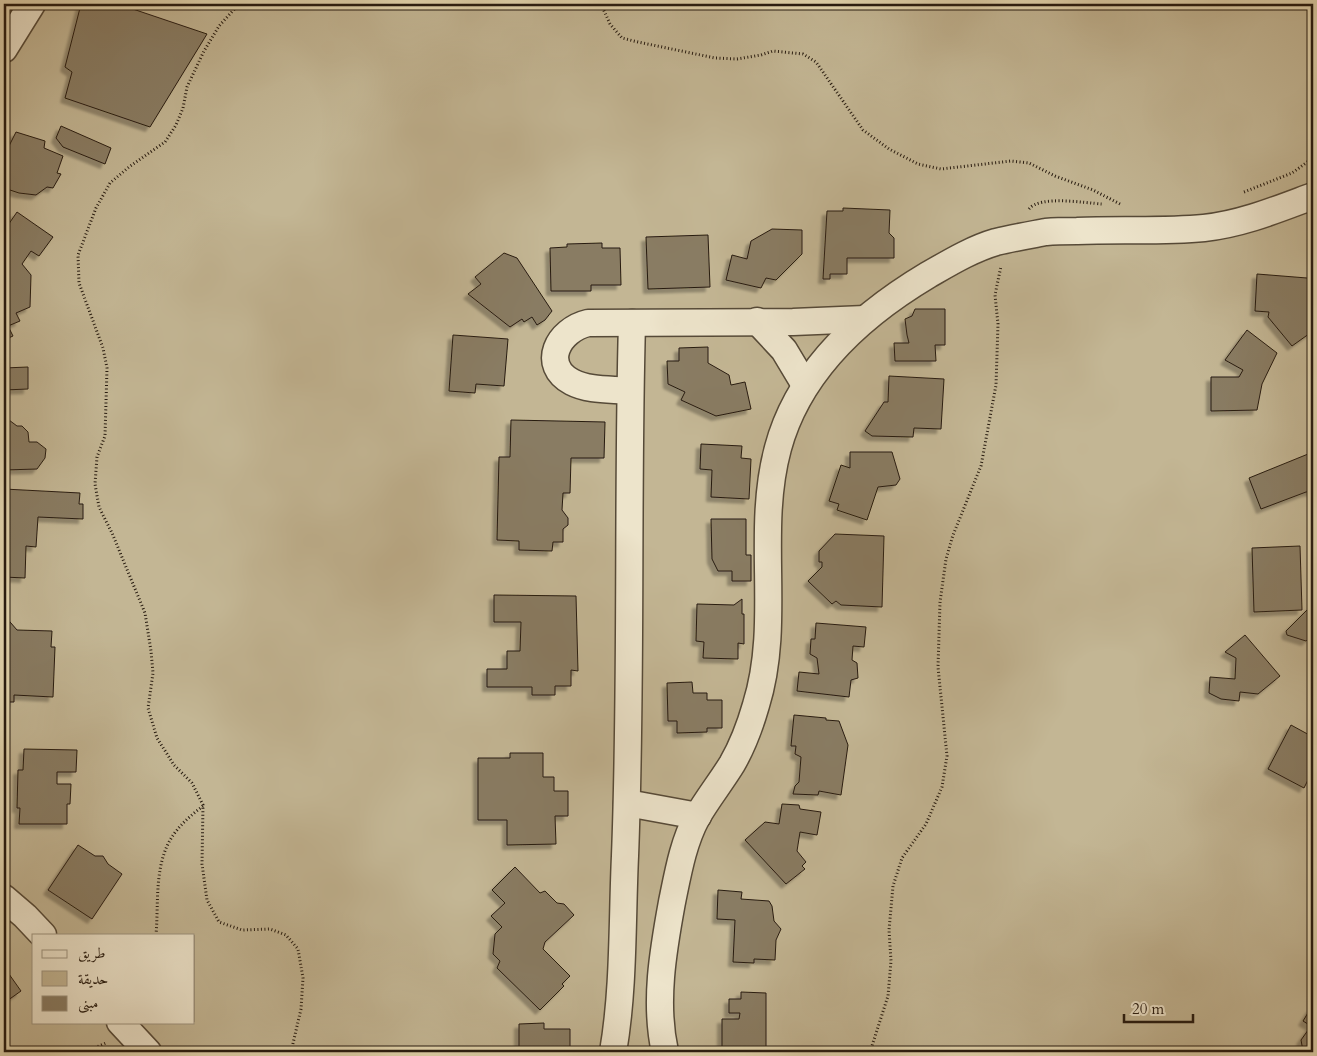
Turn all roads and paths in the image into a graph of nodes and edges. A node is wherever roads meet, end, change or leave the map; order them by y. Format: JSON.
{"nodes":[{"id":1,"x":32,"y":4,"type":"edge"},
{"id":2,"x":239,"y":4,"type":"edge"},
{"id":3,"x":601,"y":4,"type":"edge"},
{"id":4,"x":4,"y":49,"type":"edge"},
{"id":5,"x":1313,"y":158,"type":"edge"},
{"id":6,"x":1241,"y":193,"type":"dead end"},
{"id":7,"x":1313,"y":196,"type":"edge"},
{"id":8,"x":1120,"y":204,"type":"dead end"},
{"id":9,"x":1010,"y":239,"type":"junction"},
{"id":10,"x":865,"y":320,"type":"junction"},
{"id":11,"x":757,"y":321,"type":"junction"},
{"id":12,"x":632,"y":322,"type":"junction"},
{"id":13,"x":805,"y":385,"type":"junction"},
{"id":14,"x":630,"y":391,"type":"junction"},
{"id":15,"x":627,"y":802,"type":"junction"},
{"id":16,"x":204,"y":805,"type":"junction"},
{"id":17,"x":698,"y":816,"type":"junction"},
{"id":18,"x":4,"y":898,"type":"edge"},
{"id":19,"x":42,"y":934,"type":"edge"},
{"id":20,"x":156,"y":934,"type":"edge"},
{"id":21,"x":122,"y":1024,"type":"edge"},
{"id":22,"x":148,"y":1052,"type":"edge"},
{"id":23,"x":291,"y":1052,"type":"edge"},
{"id":24,"x":613,"y":1052,"type":"edge"},
{"id":25,"x":665,"y":1052,"type":"edge"},
{"id":26,"x":870,"y":1052,"type":"edge"}],
"edges":[{"from":1,"to":4,"type":"street"},
{"from":2,"to":16,"type":"path"},
{"from":3,"to":8,"type":"path"},
{"from":5,"to":6,"type":"path"},
{"from":7,"to":9,"type":"street"},
{"from":9,"to":10,"type":"street"},
{"from":9,"to":26,"type":"path"},
{"from":10,"to":11,"type":"street"},
{"from":10,"to":13,"type":"street"},
{"from":11,"to":12,"type":"street"},
{"from":11,"to":13,"type":"street"},
{"from":12,"to":14,"type":"street"},
{"from":12,"to":14,"type":"street"},
{"from":13,"to":17,"type":"street"},
{"from":14,"to":15,"type":"street"},
{"from":15,"to":17,"type":"street"},
{"from":15,"to":24,"type":"street"},
{"from":16,"to":20,"type":"path"},
{"from":16,"to":23,"type":"path"},
{"from":17,"to":25,"type":"street"},
{"from":18,"to":19,"type":"street"},
{"from":21,"to":22,"type":"street"}]}
